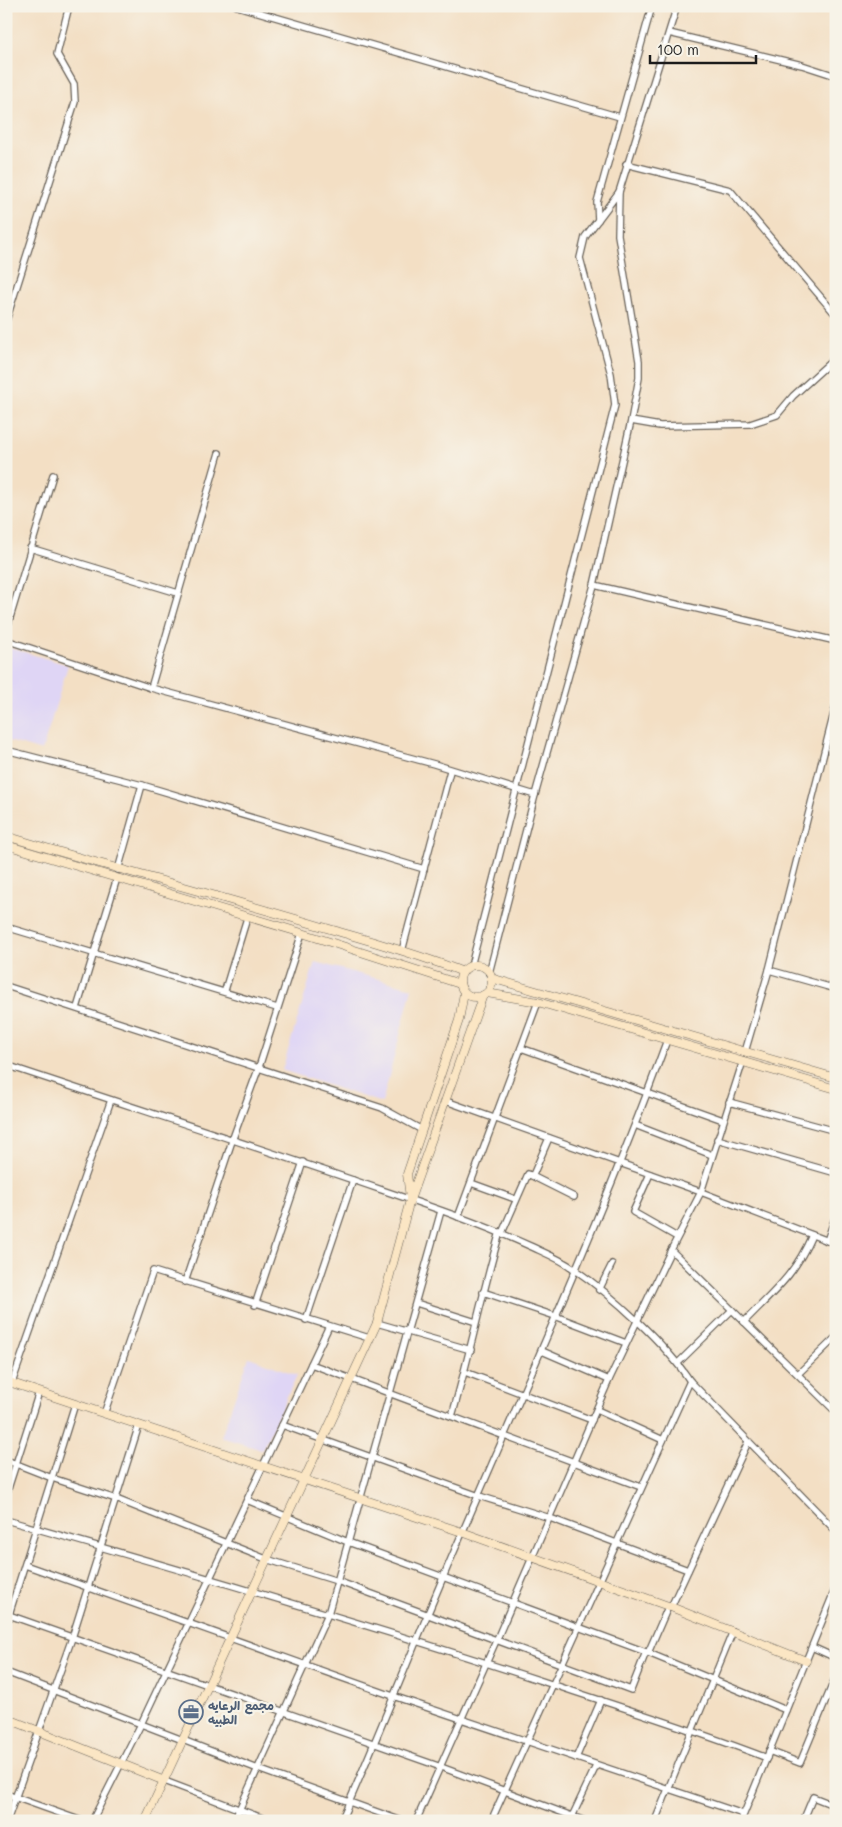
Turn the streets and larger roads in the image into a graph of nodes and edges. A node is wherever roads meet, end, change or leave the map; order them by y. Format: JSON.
{"nodes":[{"id":1,"x":69,"y":6,"type":"edge"},
{"id":2,"x":237,"y":6,"type":"edge"},
{"id":3,"x":652,"y":6,"type":"edge"},
{"id":4,"x":676,"y":6,"type":"edge"},
{"id":5,"x":669,"y":33,"type":"junction"},
{"id":6,"x":836,"y":76,"type":"edge"},
{"id":7,"x":620,"y":117,"type":"junction"},
{"id":8,"x":626,"y":164,"type":"junction"},
{"id":9,"x":619,"y":192,"type":"junction"},
{"id":10,"x":598,"y":220,"type":"junction"},
{"id":11,"x":836,"y":315,"type":"edge"},
{"id":12,"x":6,"y":321,"type":"edge"},
{"id":13,"x":836,"y":357,"type":"edge"},
{"id":14,"x":631,"y":421,"type":"junction"},
{"id":15,"x":219,"y":453,"type":"dead end"},
{"id":16,"x":54,"y":475,"type":"dead end"},
{"id":17,"x":30,"y":548,"type":"junction"},
{"id":18,"x":594,"y":585,"type":"junction"},
{"id":19,"x":178,"y":594,"type":"junction"},
{"id":20,"x":6,"y":630,"type":"edge"},
{"id":21,"x":6,"y":640,"type":"edge"},
{"id":22,"x":836,"y":641,"type":"edge"},
{"id":23,"x":151,"y":688,"type":"junction"},
{"id":24,"x":836,"y":705,"type":"edge"},
{"id":25,"x":828,"y":738,"type":"junction"},
{"id":26,"x":836,"y":740,"type":"edge"},
{"id":27,"x":6,"y":750,"type":"edge"},
{"id":28,"x":450,"y":771,"type":"junction"},
{"id":29,"x":142,"y":785,"type":"junction"},
{"id":30,"x":518,"y":790,"type":"junction"},
{"id":31,"x":535,"y":795,"type":"junction"},
{"id":32,"x":6,"y":836,"type":"edge"},
{"id":33,"x":6,"y":845,"type":"edge"},
{"id":34,"x":424,"y":869,"type":"junction"},
{"id":35,"x":117,"y":874,"type":"junction"},
{"id":36,"x":247,"y":918,"type":"junction"},
{"id":37,"x":6,"y":927,"type":"edge"},
{"id":38,"x":302,"y":933,"type":"junction"},
{"id":39,"x":402,"y":951,"type":"junction"},
{"id":40,"x":95,"y":954,"type":"junction"},
{"id":41,"x":471,"y":966,"type":"junction"},
{"id":42,"x":769,"y":970,"type":"junction"},
{"id":43,"x":463,"y":972,"type":"junction"},
{"id":44,"x":490,"y":976,"type":"junction"},
{"id":45,"x":460,"y":984,"type":"junction"},
{"id":46,"x":6,"y":986,"type":"edge"},
{"id":47,"x":836,"y":989,"type":"edge"},
{"id":48,"x":225,"y":990,"type":"junction"},
{"id":49,"x":464,"y":993,"type":"junction"},
{"id":50,"x":485,"y":994,"type":"junction"},
{"id":51,"x":538,"y":1002,"type":"junction"},
{"id":52,"x":77,"y":1008,"type":"junction"},
{"id":53,"x":277,"y":1008,"type":"junction"},
{"id":54,"x":667,"y":1040,"type":"junction"},
{"id":55,"x":521,"y":1048,"type":"junction"},
{"id":56,"x":745,"y":1052,"type":"junction"},
{"id":57,"x":743,"y":1061,"type":"junction"},
{"id":58,"x":6,"y":1065,"type":"edge"},
{"id":59,"x":260,"y":1067,"type":"junction"},
{"id":60,"x":836,"y":1078,"type":"edge"},
{"id":61,"x":836,"y":1089,"type":"edge"},
{"id":62,"x":647,"y":1093,"type":"junction"},
{"id":63,"x":111,"y":1100,"type":"junction"},
{"id":64,"x":446,"y":1101,"type":"junction"},
{"id":65,"x":729,"y":1102,"type":"junction"},
{"id":66,"x":495,"y":1118,"type":"junction"},
{"id":67,"x":723,"y":1120,"type":"junction"},
{"id":68,"x":635,"y":1125,"type":"junction"},
{"id":69,"x":422,"y":1130,"type":"junction"},
{"id":70,"x":836,"y":1131,"type":"edge"},
{"id":71,"x":233,"y":1138,"type":"junction"},
{"id":72,"x":549,"y":1138,"type":"junction"},
{"id":73,"x":717,"y":1139,"type":"junction"},
{"id":74,"x":712,"y":1155,"type":"junction"},
{"id":75,"x":303,"y":1162,"type":"junction"},
{"id":76,"x":619,"y":1163,"type":"junction"},
{"id":77,"x":836,"y":1173,"type":"edge"},
{"id":78,"x":650,"y":1174,"type":"junction"},
{"id":79,"x":533,"y":1175,"type":"junction"},
{"id":80,"x":353,"y":1180,"type":"junction"},
{"id":81,"x":471,"y":1183,"type":"junction"},
{"id":82,"x":701,"y":1192,"type":"junction"},
{"id":83,"x":574,"y":1197,"type":"dead end"},
{"id":84,"x":515,"y":1199,"type":"junction"},
{"id":85,"x":410,"y":1200,"type":"junction"},
{"id":86,"x":441,"y":1211,"type":"junction"},
{"id":87,"x":836,"y":1215,"type":"edge"},
{"id":88,"x":458,"y":1217,"type":"junction"},
{"id":89,"x":501,"y":1232,"type":"junction"},
{"id":90,"x":812,"y":1235,"type":"junction"},
{"id":91,"x":678,"y":1237,"type":"junction"},
{"id":92,"x":828,"y":1241,"type":"junction"},
{"id":93,"x":836,"y":1244,"type":"edge"},
{"id":94,"x":671,"y":1250,"type":"junction"},
{"id":95,"x":612,"y":1264,"type":"dead end"},
{"id":96,"x":574,"y":1269,"type":"junction"},
{"id":97,"x":185,"y":1282,"type":"junction"},
{"id":98,"x":600,"y":1290,"type":"junction"},
{"id":99,"x":483,"y":1292,"type":"junction"},
{"id":100,"x":416,"y":1303,"type":"junction"},
{"id":101,"x":255,"y":1304,"type":"junction"},
{"id":102,"x":732,"y":1310,"type":"junction"},
{"id":103,"x":555,"y":1316,"type":"junction"},
{"id":104,"x":306,"y":1320,"type":"junction"},
{"id":105,"x":637,"y":1321,"type":"junction"},
{"id":106,"x":377,"y":1322,"type":"junction"},
{"id":107,"x":476,"y":1322,"type":"junction"},
{"id":108,"x":744,"y":1322,"type":"junction"},
{"id":109,"x":329,"y":1326,"type":"junction"},
{"id":110,"x":407,"y":1333,"type":"junction"},
{"id":111,"x":836,"y":1337,"type":"edge"},
{"id":112,"x":370,"y":1338,"type":"junction"},
{"id":113,"x":626,"y":1343,"type":"junction"},
{"id":114,"x":471,"y":1350,"type":"junction"},
{"id":115,"x":542,"y":1351,"type":"junction"},
{"id":116,"x":678,"y":1363,"type":"junction"},
{"id":117,"x":311,"y":1364,"type":"junction"},
{"id":118,"x":465,"y":1372,"type":"junction"},
{"id":119,"x":798,"y":1374,"type":"junction"},
{"id":120,"x":351,"y":1378,"type":"junction"},
{"id":121,"x":609,"y":1380,"type":"junction"},
{"id":122,"x":690,"y":1381,"type":"junction"},
{"id":123,"x":9,"y":1382,"type":"edge"},
{"id":124,"x":39,"y":1392,"type":"junction"},
{"id":125,"x":390,"y":1393,"type":"junction"},
{"id":126,"x":524,"y":1393,"type":"junction"},
{"id":127,"x":75,"y":1404,"type":"junction"},
{"id":128,"x":597,"y":1410,"type":"junction"},
{"id":129,"x":836,"y":1412,"type":"edge"},
{"id":130,"x":104,"y":1414,"type":"junction"},
{"id":131,"x":452,"y":1416,"type":"junction"},
{"id":132,"x":592,"y":1420,"type":"junction"},
{"id":133,"x":139,"y":1425,"type":"junction"},
{"id":134,"x":282,"y":1425,"type":"junction"},
{"id":135,"x":505,"y":1436,"type":"junction"},
{"id":136,"x":322,"y":1439,"type":"junction"},
{"id":137,"x":663,"y":1440,"type":"junction"},
{"id":138,"x":748,"y":1442,"type":"junction"},
{"id":139,"x":372,"y":1457,"type":"junction"},
{"id":140,"x":6,"y":1460,"type":"edge"},
{"id":141,"x":574,"y":1461,"type":"junction"},
{"id":142,"x":16,"y":1464,"type":"junction"},
{"id":143,"x":263,"y":1467,"type":"junction"},
{"id":144,"x":52,"y":1478,"type":"junction"},
{"id":145,"x":303,"y":1480,"type":"junction"},
{"id":146,"x":641,"y":1487,"type":"junction"},
{"id":147,"x":6,"y":1495,"type":"edge"},
{"id":148,"x":478,"y":1496,"type":"junction"},
{"id":149,"x":361,"y":1497,"type":"junction"},
{"id":150,"x":116,"y":1498,"type":"junction"},
{"id":151,"x":247,"y":1500,"type":"junction"},
{"id":152,"x":286,"y":1517,"type":"junction"},
{"id":153,"x":550,"y":1518,"type":"junction"},
{"id":154,"x":6,"y":1520,"type":"edge"},
{"id":155,"x":36,"y":1529,"type":"junction"},
{"id":156,"x":836,"y":1531,"type":"edge"},
{"id":157,"x":462,"y":1532,"type":"junction"},
{"id":158,"x":348,"y":1542,"type":"junction"},
{"id":159,"x":226,"y":1543,"type":"junction"},
{"id":160,"x":615,"y":1544,"type":"junction"},
{"id":161,"x":100,"y":1547,"type":"junction"},
{"id":162,"x":266,"y":1558,"type":"junction"},
{"id":163,"x":532,"y":1558,"type":"junction"},
{"id":164,"x":25,"y":1566,"type":"junction"},
{"id":165,"x":688,"y":1570,"type":"junction"},
{"id":166,"x":445,"y":1577,"type":"junction"},
{"id":167,"x":210,"y":1578,"type":"junction"},
{"id":168,"x":337,"y":1581,"type":"junction"},
{"id":169,"x":598,"y":1582,"type":"junction"},
{"id":170,"x":836,"y":1587,"type":"edge"},
{"id":171,"x":88,"y":1588,"type":"junction"},
{"id":172,"x":251,"y":1590,"type":"junction"},
{"id":173,"x":512,"y":1603,"type":"junction"},
{"id":174,"x":670,"y":1607,"type":"junction"},
{"id":175,"x":328,"y":1614,"type":"junction"},
{"id":176,"x":8,"y":1615,"type":"edge"},
{"id":177,"x":428,"y":1615,"type":"junction"},
{"id":178,"x":6,"y":1624,"type":"edge"},
{"id":179,"x":188,"y":1624,"type":"junction"},
{"id":180,"x":578,"y":1627,"type":"junction"},
{"id":181,"x":733,"y":1631,"type":"junction"},
{"id":182,"x":72,"y":1638,"type":"junction"},
{"id":183,"x":229,"y":1638,"type":"junction"},
{"id":184,"x":417,"y":1641,"type":"junction"},
{"id":185,"x":496,"y":1641,"type":"junction"},
{"id":186,"x":812,"y":1647,"type":"junction"},
{"id":187,"x":647,"y":1653,"type":"junction"},
{"id":188,"x":836,"y":1658,"type":"edge"},
{"id":189,"x":486,"y":1662,"type":"junction"},
{"id":190,"x":806,"y":1662,"type":"junction"},
{"id":191,"x":562,"y":1663,"type":"junction"},
{"id":192,"x":306,"y":1666,"type":"junction"},
{"id":193,"x":166,"y":1671,"type":"junction"},
{"id":194,"x":6,"y":1672,"type":"edge"},
{"id":195,"x":836,"y":1676,"type":"edge"},
{"id":196,"x":711,"y":1680,"type":"junction"},
{"id":197,"x":551,"y":1684,"type":"junction"},
{"id":198,"x":206,"y":1686,"type":"junction"},
{"id":199,"x":53,"y":1690,"type":"junction"},
{"id":200,"x":393,"y":1696,"type":"junction"},
{"id":201,"x":601,"y":1700,"type":"junction"},
{"id":202,"x":786,"y":1710,"type":"junction"},
{"id":203,"x":284,"y":1714,"type":"junction"},
{"id":204,"x":6,"y":1718,"type":"edge"},
{"id":205,"x":462,"y":1719,"type":"junction"},
{"id":206,"x":142,"y":1724,"type":"junction"},
{"id":207,"x":691,"y":1728,"type":"junction"},
{"id":208,"x":39,"y":1730,"type":"junction"},
{"id":209,"x":182,"y":1740,"type":"junction"},
{"id":210,"x":526,"y":1741,"type":"junction"},
{"id":211,"x":373,"y":1744,"type":"junction"},
{"id":212,"x":769,"y":1751,"type":"junction"},
{"id":213,"x":576,"y":1758,"type":"junction"},
{"id":214,"x":767,"y":1758,"type":"junction"},
{"id":215,"x":122,"y":1764,"type":"junction"},
{"id":216,"x":596,"y":1766,"type":"junction"},
{"id":217,"x":440,"y":1767,"type":"junction"},
{"id":218,"x":258,"y":1769,"type":"junction"},
{"id":219,"x":162,"y":1780,"type":"junction"},
{"id":220,"x":668,"y":1790,"type":"junction"},
{"id":221,"x":504,"y":1791,"type":"junction"},
{"id":222,"x":6,"y":1794,"type":"edge"},
{"id":223,"x":15,"y":1797,"type":"junction"},
{"id":224,"x":349,"y":1801,"type":"junction"},
{"id":225,"x":836,"y":1806,"type":"edge"},
{"id":226,"x":239,"y":1809,"type":"junction"},
{"id":227,"x":743,"y":1814,"type":"junction"},
{"id":228,"x":571,"y":1818,"type":"edge"},
{"id":229,"x":7,"y":1821,"type":"edge"},
{"id":230,"x":82,"y":1821,"type":"edge"},
{"id":231,"x":92,"y":1821,"type":"edge"},
{"id":232,"x":145,"y":1821,"type":"edge"},
{"id":233,"x":234,"y":1821,"type":"edge"},
{"id":234,"x":270,"y":1821,"type":"edge"},
{"id":235,"x":341,"y":1821,"type":"edge"},
{"id":236,"x":402,"y":1821,"type":"edge"},
{"id":237,"x":416,"y":1821,"type":"edge"},
{"id":238,"x":491,"y":1821,"type":"edge"},
{"id":239,"x":584,"y":1821,"type":"edge"},
{"id":240,"x":655,"y":1821,"type":"edge"},
{"id":241,"x":740,"y":1821,"type":"edge"},
{"id":242,"x":803,"y":1821,"type":"edge"}],
"edges":[{"from":1,"to":12,"type":"street"},
{"from":2,"to":7,"type":"street"},
{"from":3,"to":7,"type":"street"},
{"from":4,"to":5,"type":"street"},
{"from":5,"to":6,"type":"street"},
{"from":5,"to":8,"type":"street"},
{"from":7,"to":10,"type":"street"},
{"from":8,"to":9,"type":"street"},
{"from":8,"to":11,"type":"street"},
{"from":9,"to":10,"type":"street"},
{"from":9,"to":14,"type":"street"},
{"from":10,"to":30,"type":"street"},
{"from":13,"to":14,"type":"street"},
{"from":14,"to":18,"type":"street"},
{"from":15,"to":19,"type":"street"},
{"from":16,"to":17,"type":"street"},
{"from":17,"to":19,"type":"street"},
{"from":17,"to":20,"type":"street"},
{"from":18,"to":22,"type":"street"},
{"from":18,"to":31,"type":"street"},
{"from":19,"to":23,"type":"street"},
{"from":21,"to":23,"type":"street"},
{"from":23,"to":28,"type":"street"},
{"from":24,"to":25,"type":"street"},
{"from":25,"to":26,"type":"street"},
{"from":25,"to":42,"type":"street"},
{"from":27,"to":29,"type":"street"},
{"from":28,"to":30,"type":"street"},
{"from":28,"to":34,"type":"street"},
{"from":29,"to":34,"type":"street"},
{"from":29,"to":35,"type":"street"},
{"from":30,"to":31,"type":"street"},
{"from":30,"to":41,"type":"street"},
{"from":31,"to":44,"type":"street"},
{"from":32,"to":35,"type":"street"},
{"from":33,"to":35,"type":"street"},
{"from":34,"to":39,"type":"street"},
{"from":35,"to":36,"type":"street"},
{"from":35,"to":39,"type":"street"},
{"from":35,"to":40,"type":"street"},
{"from":36,"to":38,"type":"street"},
{"from":36,"to":48,"type":"street"},
{"from":37,"to":40,"type":"street"},
{"from":38,"to":45,"type":"street"},
{"from":38,"to":53,"type":"street"},
{"from":39,"to":43,"type":"street"},
{"from":40,"to":48,"type":"street"},
{"from":40,"to":52,"type":"street"},
{"from":41,"to":43,"type":"street"},
{"from":41,"to":44,"type":"street"},
{"from":42,"to":47,"type":"street"},
{"from":42,"to":56,"type":"street"},
{"from":43,"to":45,"type":"street"},
{"from":44,"to":50,"type":"street"},
{"from":44,"to":56,"type":"street"},
{"from":45,"to":49,"type":"street"},
{"from":46,"to":52,"type":"street"},
{"from":48,"to":53,"type":"street"},
{"from":49,"to":50,"type":"street"},
{"from":49,"to":69,"type":"street"},
{"from":50,"to":51,"type":"street"},
{"from":50,"to":64,"type":"street"},
{"from":51,"to":54,"type":"street"},
{"from":51,"to":55,"type":"street"},
{"from":52,"to":59,"type":"street"},
{"from":53,"to":59,"type":"street"},
{"from":54,"to":57,"type":"street"},
{"from":54,"to":62,"type":"street"},
{"from":55,"to":62,"type":"street"},
{"from":55,"to":66,"type":"street"},
{"from":56,"to":60,"type":"street"},
{"from":57,"to":61,"type":"street"},
{"from":57,"to":65,"type":"street"},
{"from":58,"to":63,"type":"street"},
{"from":59,"to":69,"type":"street"},
{"from":59,"to":71,"type":"street"},
{"from":62,"to":67,"type":"street"},
{"from":62,"to":68,"type":"street"},
{"from":63,"to":71,"type":"street"},
{"from":63,"to":123,"type":"street"},
{"from":64,"to":66,"type":"street"},
{"from":64,"to":85,"type":"street"},
{"from":65,"to":67,"type":"street"},
{"from":65,"to":70,"type":"street"},
{"from":66,"to":72,"type":"street"},
{"from":66,"to":81,"type":"street"},
{"from":67,"to":73,"type":"street"},
{"from":68,"to":74,"type":"street"},
{"from":68,"to":76,"type":"street"},
{"from":69,"to":85,"type":"street"},
{"from":71,"to":75,"type":"street"},
{"from":71,"to":97,"type":"street"},
{"from":72,"to":76,"type":"street"},
{"from":72,"to":79,"type":"street"},
{"from":73,"to":74,"type":"street"},
{"from":73,"to":77,"type":"street"},
{"from":74,"to":82,"type":"street"},
{"from":75,"to":80,"type":"street"},
{"from":75,"to":101,"type":"street"},
{"from":76,"to":78,"type":"street"},
{"from":76,"to":96,"type":"street"},
{"from":78,"to":82,"type":"street"},
{"from":78,"to":91,"type":"street"},
{"from":79,"to":83,"type":"street"},
{"from":79,"to":84,"type":"street"},
{"from":80,"to":85,"type":"street"},
{"from":80,"to":104,"type":"street"},
{"from":81,"to":84,"type":"street"},
{"from":81,"to":88,"type":"street"},
{"from":82,"to":90,"type":"street"},
{"from":82,"to":91,"type":"street"},
{"from":84,"to":89,"type":"street"},
{"from":85,"to":86,"type":"street"},
{"from":85,"to":106,"type":"street"},
{"from":86,"to":88,"type":"street"},
{"from":86,"to":100,"type":"street"},
{"from":87,"to":92,"type":"street"},
{"from":88,"to":89,"type":"street"},
{"from":89,"to":96,"type":"street"},
{"from":89,"to":99,"type":"street"},
{"from":90,"to":92,"type":"street"},
{"from":90,"to":108,"type":"street"},
{"from":91,"to":94,"type":"street"},
{"from":92,"to":93,"type":"street"},
{"from":94,"to":102,"type":"street"},
{"from":94,"to":105,"type":"street"},
{"from":95,"to":98,"type":"street"},
{"from":96,"to":98,"type":"street"},
{"from":96,"to":103,"type":"street"},
{"from":97,"to":101,"type":"street"},
{"from":97,"to":130,"type":"street"},
{"from":98,"to":105,"type":"street"},
{"from":99,"to":103,"type":"street"},
{"from":99,"to":107,"type":"street"},
{"from":100,"to":107,"type":"street"},
{"from":100,"to":110,"type":"street"},
{"from":101,"to":104,"type":"street"},
{"from":102,"to":108,"type":"street"},
{"from":102,"to":116,"type":"street"},
{"from":103,"to":113,"type":"street"},
{"from":103,"to":115,"type":"street"},
{"from":104,"to":109,"type":"street"},
{"from":105,"to":113,"type":"street"},
{"from":105,"to":116,"type":"street"},
{"from":106,"to":110,"type":"street"},
{"from":106,"to":112,"type":"street"},
{"from":107,"to":114,"type":"street"},
{"from":108,"to":119,"type":"street"},
{"from":109,"to":112,"type":"street"},
{"from":109,"to":117,"type":"street"},
{"from":110,"to":114,"type":"street"},
{"from":110,"to":125,"type":"street"},
{"from":111,"to":119,"type":"street"},
{"from":112,"to":120,"type":"street"},
{"from":113,"to":121,"type":"street"},
{"from":114,"to":118,"type":"street"},
{"from":115,"to":121,"type":"street"},
{"from":115,"to":126,"type":"street"},
{"from":116,"to":122,"type":"street"},
{"from":117,"to":120,"type":"street"},
{"from":117,"to":134,"type":"street"},
{"from":118,"to":126,"type":"street"},
{"from":118,"to":131,"type":"street"},
{"from":119,"to":129,"type":"street"},
{"from":120,"to":125,"type":"street"},
{"from":120,"to":136,"type":"street"},
{"from":121,"to":128,"type":"street"},
{"from":122,"to":137,"type":"street"},
{"from":122,"to":138,"type":"street"},
{"from":123,"to":124,"type":"street"},
{"from":124,"to":127,"type":"street"},
{"from":124,"to":142,"type":"street"},
{"from":125,"to":131,"type":"street"},
{"from":125,"to":139,"type":"street"},
{"from":126,"to":132,"type":"street"},
{"from":126,"to":135,"type":"street"},
{"from":127,"to":130,"type":"street"},
{"from":127,"to":144,"type":"street"},
{"from":128,"to":132,"type":"street"},
{"from":128,"to":137,"type":"street"},
{"from":130,"to":133,"type":"street"},
{"from":131,"to":135,"type":"street"},
{"from":132,"to":141,"type":"street"},
{"from":133,"to":143,"type":"street"},
{"from":133,"to":150,"type":"street"},
{"from":134,"to":136,"type":"street"},
{"from":134,"to":143,"type":"street"},
{"from":135,"to":141,"type":"street"},
{"from":135,"to":148,"type":"street"},
{"from":136,"to":139,"type":"street"},
{"from":136,"to":145,"type":"street"},
{"from":137,"to":146,"type":"street"},
{"from":138,"to":156,"type":"street"},
{"from":138,"to":165,"type":"street"},
{"from":139,"to":148,"type":"street"},
{"from":139,"to":149,"type":"street"},
{"from":140,"to":142,"type":"street"},
{"from":141,"to":146,"type":"street"},
{"from":141,"to":153,"type":"street"},
{"from":142,"to":144,"type":"street"},
{"from":142,"to":147,"type":"street"},
{"from":143,"to":145,"type":"street"},
{"from":143,"to":151,"type":"street"},
{"from":144,"to":150,"type":"street"},
{"from":144,"to":155,"type":"street"},
{"from":145,"to":149,"type":"street"},
{"from":145,"to":152,"type":"street"},
{"from":146,"to":160,"type":"street"},
{"from":148,"to":153,"type":"street"},
{"from":148,"to":157,"type":"street"},
{"from":149,"to":157,"type":"street"},
{"from":149,"to":158,"type":"street"},
{"from":150,"to":159,"type":"street"},
{"from":150,"to":161,"type":"street"},
{"from":151,"to":152,"type":"street"},
{"from":151,"to":159,"type":"street"},
{"from":152,"to":158,"type":"street"},
{"from":152,"to":162,"type":"street"},
{"from":153,"to":160,"type":"street"},
{"from":153,"to":163,"type":"street"},
{"from":154,"to":155,"type":"street"},
{"from":155,"to":161,"type":"street"},
{"from":155,"to":164,"type":"street"},
{"from":157,"to":163,"type":"street"},
{"from":157,"to":166,"type":"street"},
{"from":158,"to":166,"type":"street"},
{"from":158,"to":168,"type":"street"},
{"from":159,"to":162,"type":"street"},
{"from":159,"to":167,"type":"street"},
{"from":160,"to":165,"type":"street"},
{"from":160,"to":169,"type":"street"},
{"from":161,"to":167,"type":"street"},
{"from":161,"to":171,"type":"street"},
{"from":162,"to":168,"type":"street"},
{"from":162,"to":172,"type":"street"},
{"from":163,"to":169,"type":"street"},
{"from":163,"to":173,"type":"street"},
{"from":164,"to":171,"type":"street"},
{"from":164,"to":176,"type":"street"},
{"from":165,"to":174,"type":"street"},
{"from":166,"to":173,"type":"street"},
{"from":166,"to":177,"type":"street"},
{"from":167,"to":172,"type":"street"},
{"from":167,"to":179,"type":"street"},
{"from":168,"to":175,"type":"street"},
{"from":168,"to":177,"type":"street"},
{"from":169,"to":174,"type":"street"},
{"from":169,"to":180,"type":"street"},
{"from":170,"to":186,"type":"street"},
{"from":171,"to":179,"type":"street"},
{"from":171,"to":182,"type":"street"},
{"from":172,"to":175,"type":"street"},
{"from":172,"to":183,"type":"street"},
{"from":173,"to":180,"type":"street"},
{"from":173,"to":185,"type":"street"},
{"from":174,"to":181,"type":"street"},
{"from":174,"to":187,"type":"street"},
{"from":175,"to":184,"type":"street"},
{"from":175,"to":192,"type":"street"},
{"from":176,"to":178,"type":"street"},
{"from":176,"to":182,"type":"street"},
{"from":177,"to":184,"type":"street"},
{"from":177,"to":185,"type":"street"},
{"from":179,"to":183,"type":"street"},
{"from":179,"to":193,"type":"street"},
{"from":180,"to":187,"type":"street"},
{"from":180,"to":191,"type":"street"},
{"from":181,"to":190,"type":"street"},
{"from":181,"to":196,"type":"street"},
{"from":182,"to":193,"type":"street"},
{"from":182,"to":199,"type":"street"},
{"from":183,"to":192,"type":"street"},
{"from":183,"to":198,"type":"street"},
{"from":184,"to":189,"type":"street"},
{"from":184,"to":200,"type":"street"},
{"from":185,"to":189,"type":"street"},
{"from":185,"to":191,"type":"street"},
{"from":186,"to":188,"type":"street"},
{"from":186,"to":190,"type":"street"},
{"from":187,"to":191,"type":"street"},
{"from":187,"to":196,"type":"street"},
{"from":189,"to":197,"type":"street"},
{"from":189,"to":205,"type":"street"},
{"from":190,"to":202,"type":"street"},
{"from":191,"to":197,"type":"street"},
{"from":192,"to":200,"type":"street"},
{"from":192,"to":203,"type":"street"},
{"from":193,"to":198,"type":"street"},
{"from":193,"to":206,"type":"street"},
{"from":194,"to":199,"type":"street"},
{"from":195,"to":212,"type":"street"},
{"from":196,"to":202,"type":"street"},
{"from":196,"to":207,"type":"street"},
{"from":197,"to":201,"type":"street"},
{"from":197,"to":210,"type":"street"},
{"from":198,"to":203,"type":"street"},
{"from":198,"to":209,"type":"street"},
{"from":199,"to":206,"type":"street"},
{"from":199,"to":208,"type":"street"},
{"from":200,"to":205,"type":"street"},
{"from":200,"to":211,"type":"street"},
{"from":201,"to":207,"type":"street"},
{"from":201,"to":213,"type":"street"},
{"from":202,"to":212,"type":"street"},
{"from":203,"to":211,"type":"street"},
{"from":203,"to":218,"type":"street"},
{"from":204,"to":208,"type":"street"},
{"from":205,"to":210,"type":"street"},
{"from":205,"to":217,"type":"street"},
{"from":206,"to":209,"type":"street"},
{"from":206,"to":215,"type":"street"},
{"from":207,"to":214,"type":"street"},
{"from":207,"to":220,"type":"street"},
{"from":208,"to":215,"type":"street"},
{"from":208,"to":223,"type":"street"},
{"from":209,"to":218,"type":"street"},
{"from":209,"to":219,"type":"street"},
{"from":210,"to":213,"type":"street"},
{"from":210,"to":221,"type":"street"},
{"from":211,"to":217,"type":"street"},
{"from":211,"to":224,"type":"street"},
{"from":212,"to":214,"type":"street"},
{"from":213,"to":216,"type":"street"},
{"from":214,"to":227,"type":"street"},
{"from":215,"to":219,"type":"street"},
{"from":215,"to":231,"type":"street"},
{"from":216,"to":220,"type":"street"},
{"from":216,"to":228,"type":"street"},
{"from":217,"to":221,"type":"street"},
{"from":217,"to":237,"type":"street"},
{"from":218,"to":224,"type":"street"},
{"from":218,"to":226,"type":"street"},
{"from":219,"to":226,"type":"street"},
{"from":219,"to":232,"type":"street"},
{"from":220,"to":227,"type":"street"},
{"from":220,"to":240,"type":"street"},
{"from":221,"to":228,"type":"street"},
{"from":221,"to":238,"type":"street"},
{"from":222,"to":223,"type":"street"},
{"from":223,"to":229,"type":"street"},
{"from":223,"to":230,"type":"street"},
{"from":224,"to":235,"type":"street"},
{"from":224,"to":236,"type":"street"},
{"from":225,"to":242,"type":"street"},
{"from":226,"to":233,"type":"street"},
{"from":226,"to":234,"type":"street"},
{"from":227,"to":241,"type":"street"},
{"from":228,"to":239,"type":"street"}]}
